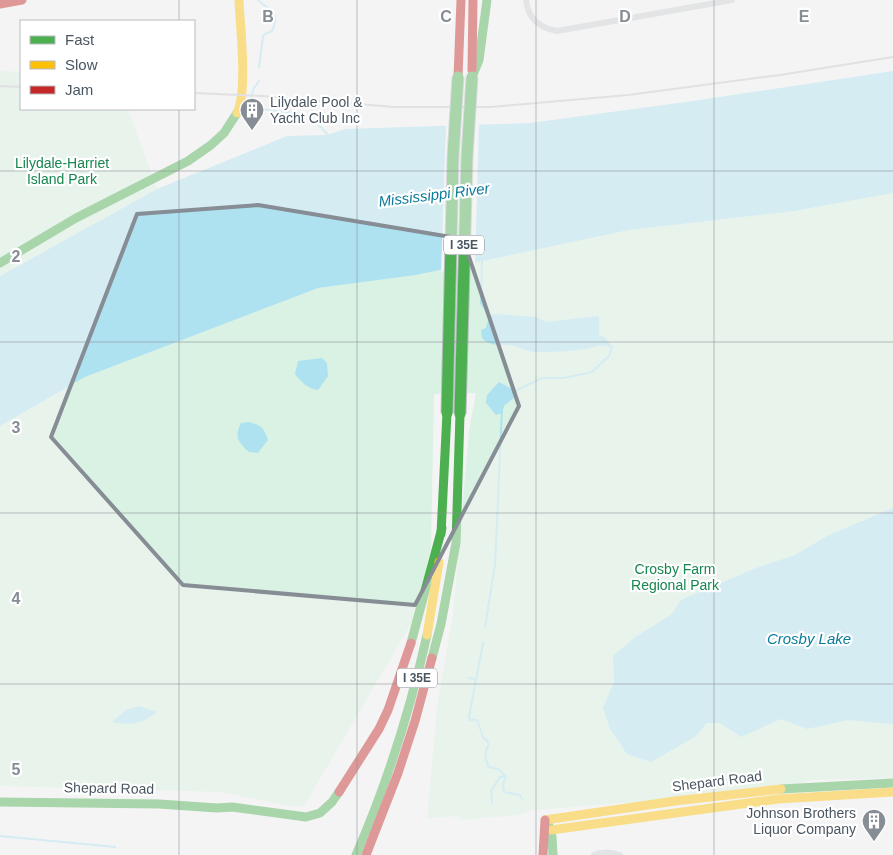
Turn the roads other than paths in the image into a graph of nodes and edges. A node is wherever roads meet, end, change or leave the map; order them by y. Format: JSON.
{"nodes":[{"id":1,"x":22,"y":0,"type":"edge"},
{"id":2,"x":238,"y":0,"type":"edge"},
{"id":3,"x":455,"y":0,"type":"edge"},
{"id":4,"x":461,"y":0,"type":"edge"},
{"id":5,"x":473,"y":0,"type":"edge"},
{"id":6,"x":487,"y":0,"type":"edge"},
{"id":7,"x":526,"y":0,"type":"edge"},
{"id":8,"x":732,"y":0,"type":"edge"},
{"id":9,"x":0,"y":4,"type":"edge"},
{"id":10,"x":458,"y":72,"type":"junction"},
{"id":11,"x":472,"y":77,"type":"junction"},
{"id":12,"x":0,"y":263,"type":"edge"},
{"id":13,"x":442,"y":528,"type":"junction"},
{"id":14,"x":893,"y":783,"type":"edge"},
{"id":15,"x":893,"y":792,"type":"edge"},
{"id":16,"x":0,"y":802,"type":"edge"},
{"id":17,"x":375,"y":824,"type":"junction"},
{"id":18,"x":548,"y":825,"type":"junction"},
{"id":19,"x":363,"y":851,"type":"edge"},
{"id":20,"x":543,"y":855,"type":"edge"},
{"id":21,"x":553,"y":855,"type":"edge"},
{"id":22,"x":594,"y":855,"type":"edge"},
{"id":23,"x":620,"y":855,"type":"edge"}],
"edges":[{"from":1,"to":9,"type":"main road"},
{"from":2,"to":12,"type":"main road"},
{"from":3,"to":10,"type":"main road"},
{"from":4,"to":10,"type":"main road","number":"I 35E"},
{"from":5,"to":11,"type":"main road","number":"I 35E"},
{"from":6,"to":11,"type":"main road"},
{"from":7,"to":8,"type":"street"},
{"from":10,"to":13,"type":"main road","number":"I 35E","bridge":true},
{"from":11,"to":17,"type":"main road","number":"I 35E","bridge":true},
{"from":13,"to":16,"type":"main road","name":"Shepard Road"},
{"from":13,"to":17,"type":"main road","number":"I 35E"},
{"from":14,"to":18,"type":"main road","name":"Shepard Road"},
{"from":15,"to":18,"type":"main road","name":"Shepard Road"},
{"from":17,"to":19,"type":"main road","number":"I 35E"},
{"from":18,"to":20,"type":"main road"},
{"from":18,"to":21,"type":"main road"},
{"from":22,"to":23,"type":"street"}]}
